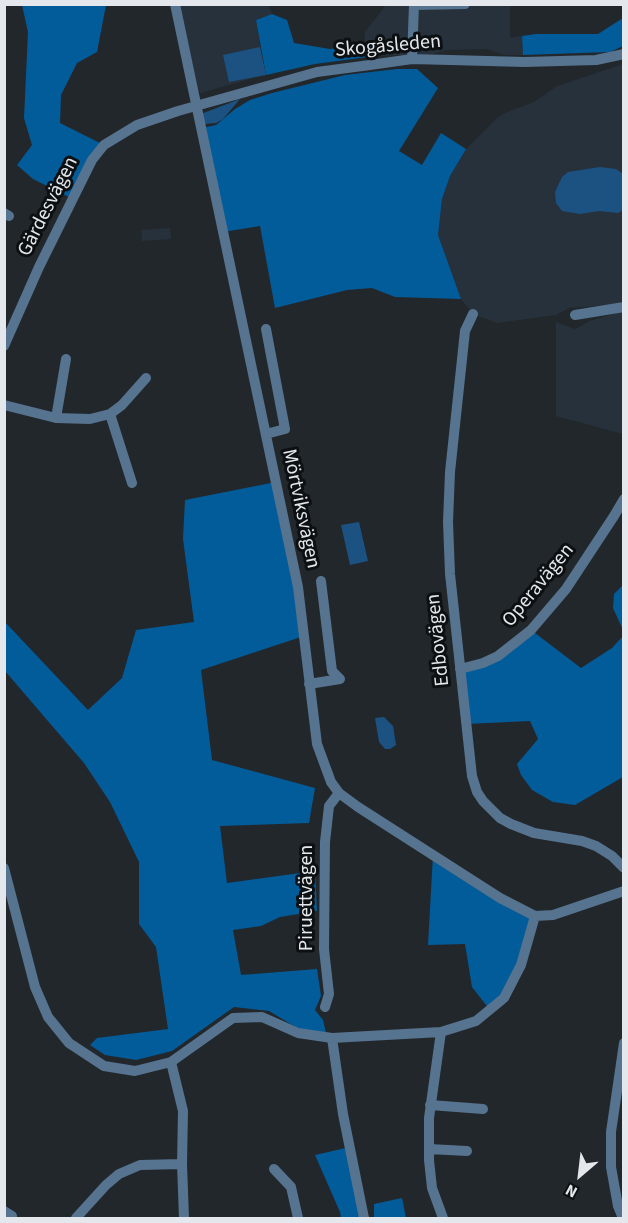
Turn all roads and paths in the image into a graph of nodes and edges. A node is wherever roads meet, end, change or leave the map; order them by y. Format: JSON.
{"nodes":[{"id":1,"x":176,"y":4,"type":"edge"},
{"id":2,"x":465,"y":4,"type":"edge"},
{"id":3,"x":414,"y":5,"type":"edge"},
{"id":4,"x":623,"y":57,"type":"edge"},
{"id":5,"x":412,"y":59,"type":"junction"},
{"id":6,"x":196,"y":107,"type":"junction"},
{"id":7,"x":624,"y":307,"type":"edge"},
{"id":8,"x":472,"y":314,"type":"dead end"},
{"id":9,"x":575,"y":315,"type":"dead end"},
{"id":10,"x":266,"y":329,"type":"dead end"},
{"id":11,"x":4,"y":346,"type":"edge"},
{"id":12,"x":66,"y":359,"type":"dead end"},
{"id":13,"x":146,"y":378,"type":"dead end"},
{"id":14,"x":4,"y":405,"type":"edge"},
{"id":15,"x":110,"y":414,"type":"junction"},
{"id":16,"x":56,"y":418,"type":"junction"},
{"id":17,"x":266,"y":434,"type":"junction"},
{"id":18,"x":132,"y":483,"type":"dead end"},
{"id":19,"x":624,"y":499,"type":"edge"},
{"id":20,"x":321,"y":581,"type":"dead end"},
{"id":21,"x":460,"y":669,"type":"junction"},
{"id":22,"x":309,"y":684,"type":"junction"},
{"id":23,"x":339,"y":793,"type":"junction"},
{"id":24,"x":624,"y":867,"type":"edge"},
{"id":25,"x":4,"y":868,"type":"edge"},
{"id":26,"x":624,"y":891,"type":"edge"},
{"id":27,"x":535,"y":916,"type":"junction"},
{"id":28,"x":325,"y":1007,"type":"dead end"},
{"id":29,"x":441,"y":1032,"type":"junction"},
{"id":30,"x":332,"y":1038,"type":"junction"},
{"id":31,"x":624,"y":1043,"type":"edge"},
{"id":32,"x":171,"y":1062,"type":"junction"},
{"id":33,"x":430,"y":1105,"type":"junction"},
{"id":34,"x":483,"y":1109,"type":"dead end"},
{"id":35,"x":429,"y":1149,"type":"junction"},
{"id":36,"x":467,"y":1151,"type":"dead end"},
{"id":37,"x":182,"y":1164,"type":"junction"},
{"id":38,"x":274,"y":1169,"type":"dead end"},
{"id":39,"x":76,"y":1218,"type":"edge"},
{"id":40,"x":184,"y":1218,"type":"edge"},
{"id":41,"x":298,"y":1218,"type":"edge"},
{"id":42,"x":364,"y":1218,"type":"edge"},
{"id":43,"x":444,"y":1218,"type":"edge"},
{"id":44,"x":623,"y":1218,"type":"edge"}],
"edges":[{"from":1,"to":6,"type":"street","name":"Mörtviksvägen"},
{"from":2,"to":3,"type":"street"},
{"from":3,"to":5,"type":"street"},
{"from":4,"to":5,"type":"street","name":"Skogåsleden"},
{"from":5,"to":6,"type":"street","name":"Skogåsleden"},
{"from":6,"to":11,"type":"street","name":"Gärdesvägen"},
{"from":6,"to":17,"type":"street","name":"Mörtviksvägen"},
{"from":7,"to":9,"type":"street"},
{"from":8,"to":21,"type":"street","name":"Edbovägen"},
{"from":10,"to":17,"type":"street"},
{"from":12,"to":16,"type":"street"},
{"from":13,"to":15,"type":"street"},
{"from":14,"to":16,"type":"street"},
{"from":15,"to":16,"type":"street"},
{"from":15,"to":18,"type":"street"},
{"from":17,"to":22,"type":"street","name":"Mörtviksvägen"},
{"from":19,"to":21,"type":"street","name":"Operavägen"},
{"from":20,"to":22,"type":"street"},
{"from":21,"to":24,"type":"street","name":"Edbovägen"},
{"from":22,"to":23,"type":"street","name":"Mörtviksvägen"},
{"from":23,"to":27,"type":"street","name":"Mörtviksvägen"},
{"from":23,"to":28,"type":"street","name":"Piruettvägen"},
{"from":25,"to":32,"type":"street"},
{"from":26,"to":27,"type":"street"},
{"from":27,"to":29,"type":"street"},
{"from":29,"to":30,"type":"street"},
{"from":29,"to":33,"type":"street"},
{"from":30,"to":32,"type":"street"},
{"from":30,"to":42,"type":"street"},
{"from":31,"to":44,"type":"street"},
{"from":32,"to":37,"type":"street"},
{"from":33,"to":34,"type":"street"},
{"from":33,"to":35,"type":"street"},
{"from":35,"to":36,"type":"street"},
{"from":35,"to":43,"type":"street"},
{"from":37,"to":39,"type":"street"},
{"from":37,"to":40,"type":"street"},
{"from":38,"to":41,"type":"street"}]}
